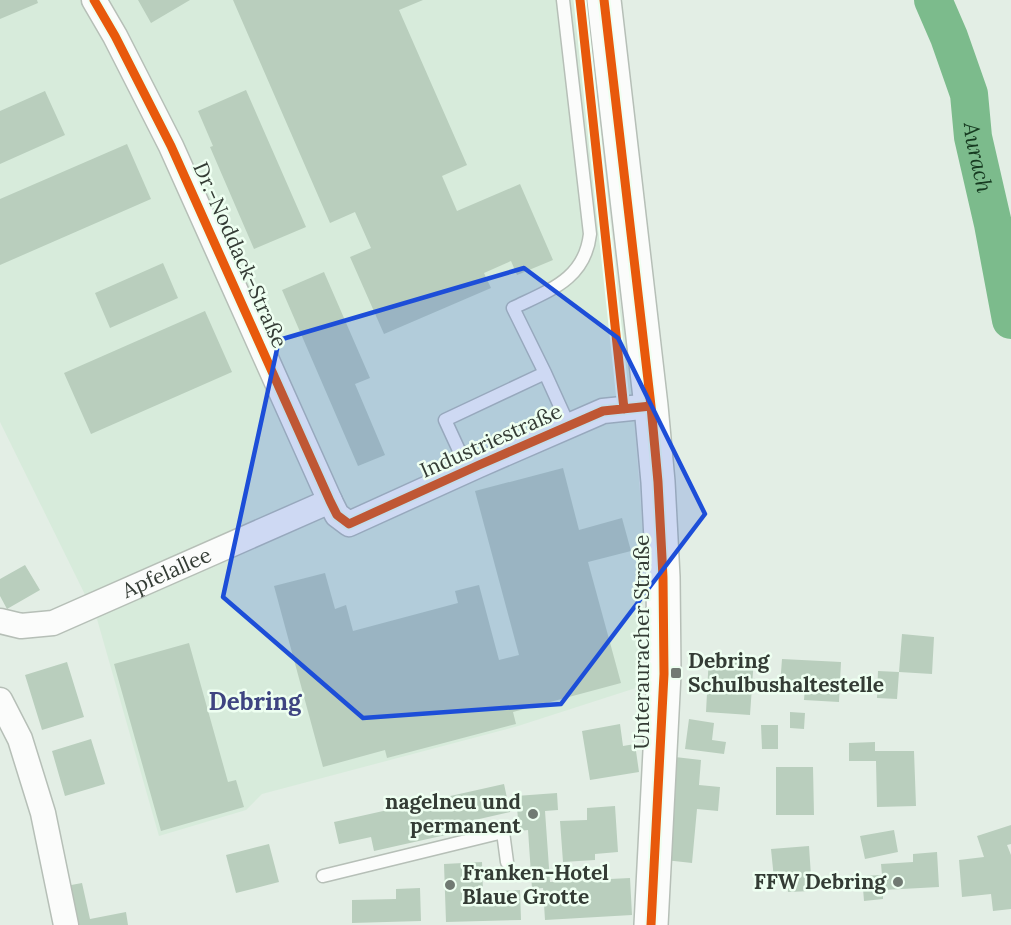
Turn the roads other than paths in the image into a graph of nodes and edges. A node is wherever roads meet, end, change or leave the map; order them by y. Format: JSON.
{"nodes":[{"id":1,"x":94,"y":0,"type":"edge"},
{"id":2,"x":563,"y":0,"type":"edge"},
{"id":3,"x":604,"y":0,"type":"edge"},
{"id":4,"x":545,"y":373,"type":"junction"},
{"id":5,"x":651,"y":406,"type":"junction"},
{"id":6,"x":569,"y":426,"type":"junction"},
{"id":7,"x":468,"y":470,"type":"junction"},
{"id":8,"x":330,"y":501,"type":"junction"},
{"id":9,"x":349,"y":524,"type":"joint"},
{"id":10,"x":0,"y":621,"type":"edge"},
{"id":11,"x":0,"y":700,"type":"edge"},
{"id":12,"x":507,"y":862,"type":"dead end"},
{"id":13,"x":323,"y":876,"type":"dead end"},
{"id":14,"x":66,"y":925,"type":"edge"},
{"id":15,"x":651,"y":925,"type":"edge"}],
"edges":[{"from":1,"to":8,"type":"street","name":"Dr.-Noddack-Straße"},
{"from":2,"to":4,"type":"lane"},
{"from":3,"to":5,"type":"street","name":"Unterauracher Straße"},
{"from":4,"to":6,"type":"lane"},
{"from":4,"to":7,"type":"lane"},
{"from":5,"to":6,"type":"street","name":"Industriestraße"},
{"from":5,"to":15,"type":"street","name":"Unterauracher Straße"},
{"from":6,"to":7,"type":"street","name":"Industriestraße"},
{"from":7,"to":9,"type":"street","name":"Industriestraße"},
{"from":8,"to":9,"type":"street","name":"Dr.-Noddack-Straße"},
{"from":8,"to":10,"type":"street","name":"Apfelallee"},
{"from":11,"to":14,"type":"street"},
{"from":12,"to":13,"type":"lane"}]}
